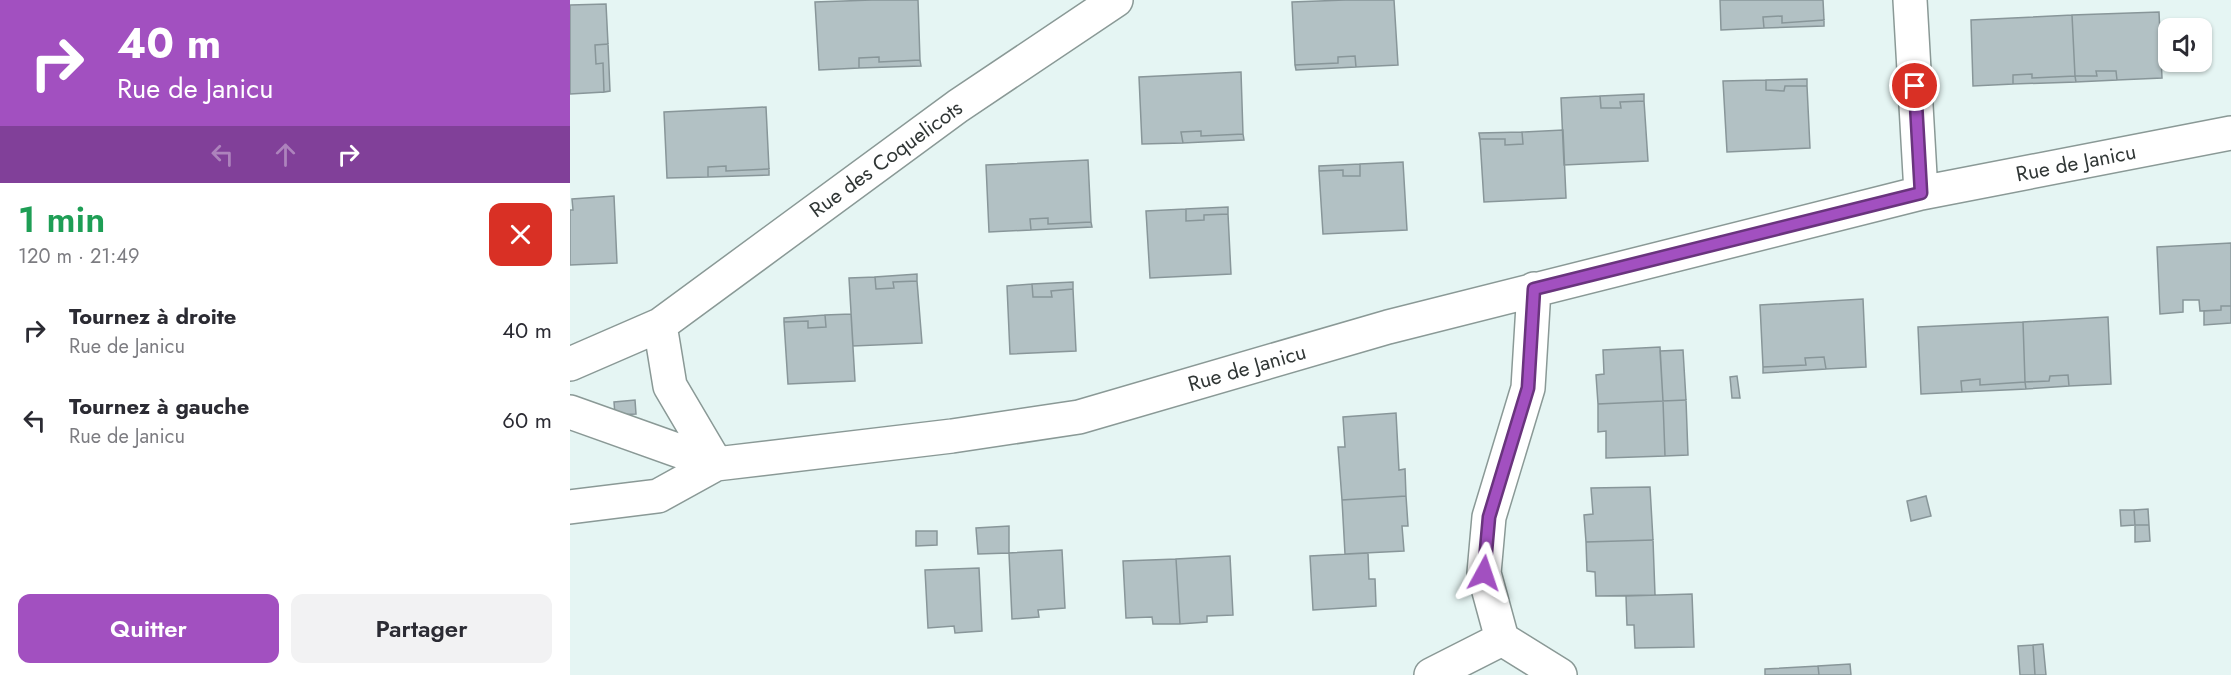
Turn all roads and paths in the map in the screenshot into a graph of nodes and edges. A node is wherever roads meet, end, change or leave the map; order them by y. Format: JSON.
{"nodes":[{"id":1,"x":1116,"y":0,"type":"edge"},
{"id":2,"x":1910,"y":0,"type":"edge"},
{"id":3,"x":2231,"y":133,"type":"edge"},
{"id":4,"x":1921,"y":193,"type":"junction"},
{"id":5,"x":1534,"y":289,"type":"junction"},
{"id":6,"x":660,"y":325,"type":"junction"},
{"id":7,"x":570,"y":364,"type":"edge"},
{"id":8,"x":570,"y":412,"type":"edge"},
{"id":9,"x":716,"y":464,"type":"junction"},
{"id":10,"x":570,"y":507,"type":"edge"},
{"id":11,"x":1502,"y":639,"type":"junction"},
{"id":12,"x":1431,"y":675,"type":"edge"},
{"id":13,"x":1560,"y":675,"type":"edge"}],
"edges":[{"from":1,"to":6,"type":"street","name":"Rue des Coquelicots"},
{"from":2,"to":4,"type":"street"},
{"from":3,"to":4,"type":"street","name":"Rue de Janicu"},
{"from":4,"to":5,"type":"street","name":"Rue de Janicu"},
{"from":5,"to":9,"type":"street","name":"Rue de Janicu"},
{"from":5,"to":11,"type":"street"},
{"from":6,"to":7,"type":"street","name":"Rue des Coquelicots"},
{"from":6,"to":9,"type":"street"},
{"from":8,"to":9,"type":"street"},
{"from":9,"to":10,"type":"street","name":"Rue de Janicu"},
{"from":11,"to":12,"type":"street"},
{"from":11,"to":13,"type":"street"}]}
